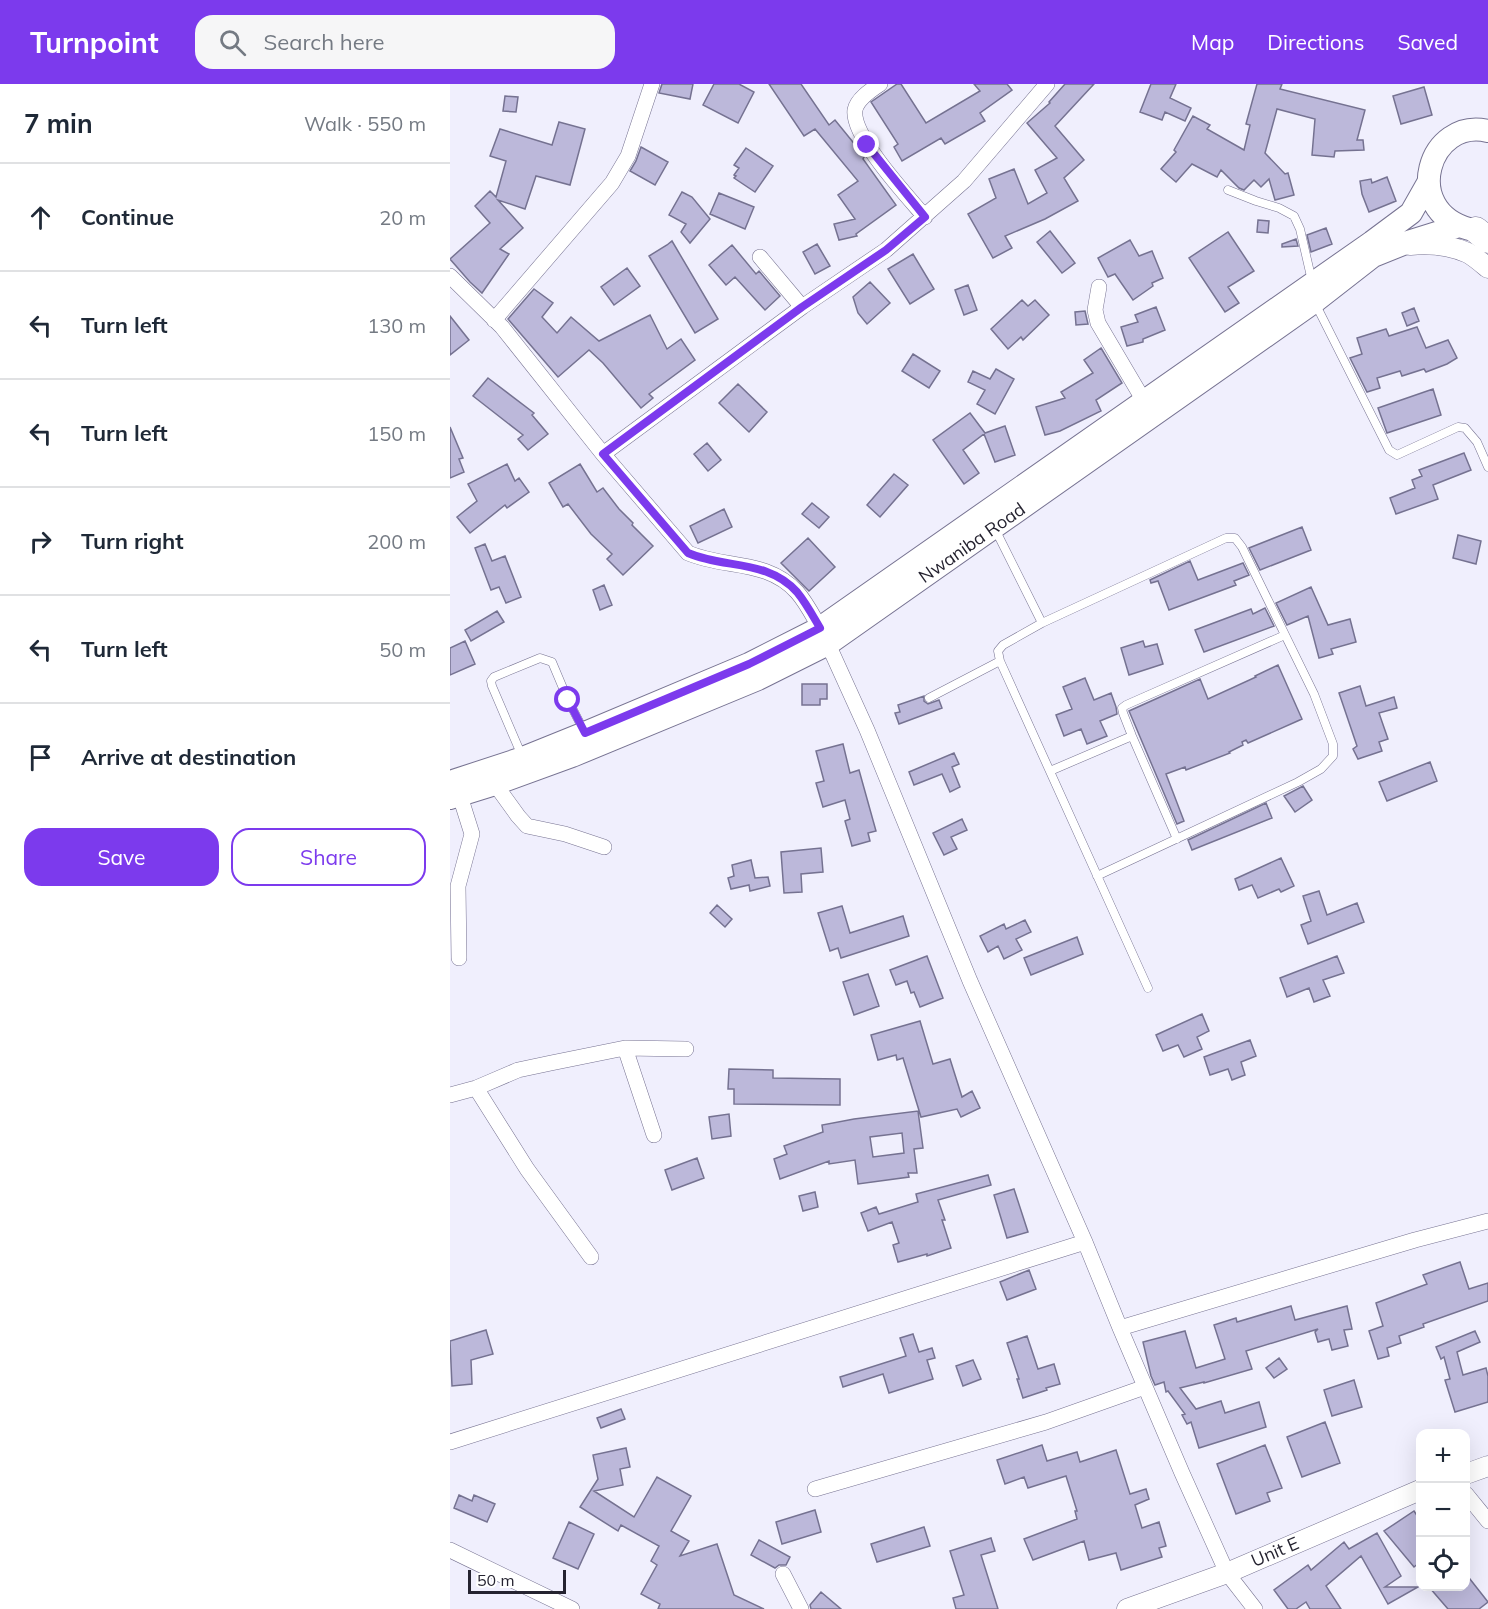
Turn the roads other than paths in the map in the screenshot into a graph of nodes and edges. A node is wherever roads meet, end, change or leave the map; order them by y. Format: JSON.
{"nodes":[{"id":1,"x":652,"y":84,"type":"edge"},
{"id":2,"x":880,"y":84,"type":"edge"},
{"id":3,"x":1047,"y":84,"type":"edge"},
{"id":4,"x":1486,"y":130,"type":"edge"},
{"id":5,"x":1428,"y":183,"type":"junction"},
{"id":6,"x":1228,"y":190,"type":"dead end"},
{"id":7,"x":925,"y":217,"type":"junction"},
{"id":8,"x":1478,"y":231,"type":"edge"},
{"id":9,"x":1373,"y":256,"type":"junction"},
{"id":10,"x":760,"y":257,"type":"dead end"},
{"id":11,"x":1488,"y":268,"type":"edge"},
{"id":12,"x":450,"y":276,"type":"edge"},
{"id":13,"x":1099,"y":287,"type":"dead end"},
{"id":14,"x":1313,"y":292,"type":"junction"},
{"id":15,"x":802,"y":307,"type":"junction"},
{"id":16,"x":494,"y":320,"type":"junction"},
{"id":17,"x":1144,"y":401,"type":"junction"},
{"id":18,"x":603,"y":454,"type":"junction"},
{"id":19,"x":1488,"y":467,"type":"edge"},
{"id":20,"x":995,"y":527,"type":"junction"},
{"id":21,"x":1042,"y":623,"type":"junction"},
{"id":22,"x":1285,"y":635,"type":"junction"},
{"id":23,"x":824,"y":636,"type":"junction"},
{"id":24,"x":1000,"y":661,"type":"junction"},
{"id":25,"x":929,"y":698,"type":"dead end"},
{"id":26,"x":585,"y":733,"type":"junction"},
{"id":27,"x":1132,"y":736,"type":"junction"},
{"id":28,"x":523,"y":758,"type":"junction"},
{"id":29,"x":1050,"y":771,"type":"junction"},
{"id":30,"x":495,"y":784,"type":"junction"},
{"id":31,"x":453,"y":792,"type":"edge"},
{"id":32,"x":1177,"y":839,"type":"junction"},
{"id":33,"x":604,"y":847,"type":"dead end"},
{"id":34,"x":1097,"y":876,"type":"junction"},
{"id":35,"x":459,"y":958,"type":"dead end"},
{"id":36,"x":1148,"y":988,"type":"dead end"},
{"id":37,"x":625,"y":1048,"type":"junction"},
{"id":38,"x":686,"y":1049,"type":"dead end"},
{"id":39,"x":476,"y":1088,"type":"junction"},
{"id":40,"x":450,"y":1095,"type":"edge"},
{"id":41,"x":654,"y":1135,"type":"dead end"},
{"id":42,"x":1488,"y":1221,"type":"edge"},
{"id":43,"x":1085,"y":1242,"type":"junction"},
{"id":44,"x":591,"y":1257,"type":"dead end"},
{"id":45,"x":1120,"y":1328,"type":"junction"},
{"id":46,"x":1145,"y":1387,"type":"junction"},
{"id":47,"x":450,"y":1442,"type":"edge"},
{"id":48,"x":1488,"y":1466,"type":"edge"},
{"id":49,"x":1470,"y":1473,"type":"edge"},
{"id":50,"x":815,"y":1489,"type":"dead end"},
{"id":51,"x":1416,"y":1492,"type":"edge"},
{"id":52,"x":1470,"y":1499,"type":"edge"},
{"id":53,"x":1488,"y":1521,"type":"edge"},
{"id":54,"x":450,"y":1550,"type":"edge"},
{"id":55,"x":1227,"y":1573,"type":"junction"},
{"id":56,"x":783,"y":1574,"type":"dead end"},
{"id":57,"x":572,"y":1609,"type":"edge"},
{"id":58,"x":801,"y":1609,"type":"edge"},
{"id":59,"x":1127,"y":1609,"type":"edge"},
{"id":60,"x":1255,"y":1609,"type":"edge"}],
"edges":[{"from":1,"to":16,"type":"street"},
{"from":2,"to":7,"type":"street"},
{"from":3,"to":7,"type":"street"},
{"from":4,"to":5,"type":"main road"},
{"from":5,"to":8,"type":"main road"},
{"from":5,"to":14,"type":"main road"},
{"from":6,"to":14,"type":"lane"},
{"from":7,"to":15,"type":"street"},
{"from":8,"to":9,"type":"main road","name":"Nwaniba Road"},
{"from":9,"to":11,"type":"street"},
{"from":9,"to":14,"type":"main road","name":"Nwaniba Road"},
{"from":10,"to":15,"type":"street"},
{"from":12,"to":16,"type":"street"},
{"from":13,"to":17,"type":"street"},
{"from":14,"to":17,"type":"main road"},
{"from":14,"to":19,"type":"lane"},
{"from":14,"to":20,"type":"main road","name":"Nwaniba Road"},
{"from":15,"to":18,"type":"street"},
{"from":16,"to":18,"type":"street"},
{"from":17,"to":23,"type":"main road"},
{"from":18,"to":23,"type":"street"},
{"from":20,"to":21,"type":"lane"},
{"from":20,"to":23,"type":"main road","name":"Nwaniba Road"},
{"from":21,"to":22,"type":"lane"},
{"from":21,"to":24,"type":"lane"},
{"from":22,"to":27,"type":"lane"},
{"from":22,"to":32,"type":"lane"},
{"from":23,"to":26,"type":"main road"},
{"from":23,"to":30,"type":"main road","name":"Nwaniba Road"},
{"from":23,"to":43,"type":"street"},
{"from":24,"to":25,"type":"lane"},
{"from":24,"to":29,"type":"lane"},
{"from":26,"to":28,"type":"main road"},
{"from":26,"to":28,"type":"lane"},
{"from":27,"to":29,"type":"lane"},
{"from":27,"to":32,"type":"lane"},
{"from":28,"to":31,"type":"main road"},
{"from":29,"to":34,"type":"lane"},
{"from":30,"to":31,"type":"main road","name":"Nwaniba Road"},
{"from":30,"to":33,"type":"street"},
{"from":31,"to":35,"type":"street"},
{"from":32,"to":34,"type":"lane"},
{"from":34,"to":36,"type":"lane"},
{"from":37,"to":38,"type":"street"},
{"from":37,"to":39,"type":"street"},
{"from":37,"to":41,"type":"street"},
{"from":39,"to":40,"type":"street"},
{"from":39,"to":44,"type":"street"},
{"from":42,"to":45,"type":"street"},
{"from":43,"to":45,"type":"street"},
{"from":43,"to":47,"type":"street"},
{"from":45,"to":46,"type":"street"},
{"from":46,"to":50,"type":"street"},
{"from":46,"to":55,"type":"street"},
{"from":48,"to":49,"type":"street"},
{"from":51,"to":55,"type":"street","name":"Unit E"},
{"from":52,"to":53,"type":"street"},
{"from":54,"to":57,"type":"street"},
{"from":55,"to":59,"type":"street","name":"Unit E"},
{"from":55,"to":60,"type":"street"},
{"from":56,"to":58,"type":"street"}]}
